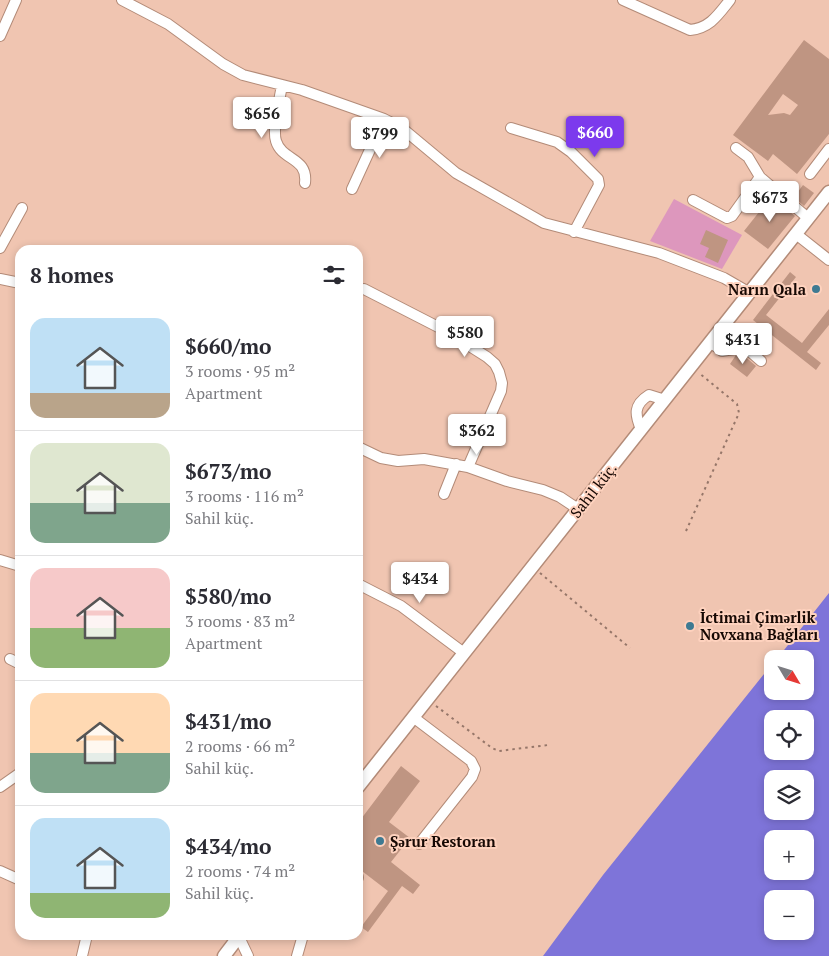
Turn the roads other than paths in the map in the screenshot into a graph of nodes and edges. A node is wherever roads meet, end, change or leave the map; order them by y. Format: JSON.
{"nodes":[{"id":1,"x":16,"y":0,"type":"edge"},
{"id":2,"x":122,"y":0,"type":"edge"},
{"id":3,"x":623,"y":0,"type":"edge"},
{"id":4,"x":730,"y":0,"type":"edge"},
{"id":5,"x":0,"y":36,"type":"edge"},
{"id":6,"x":282,"y":85,"type":"junction"},
{"id":7,"x":384,"y":119,"type":"junction"},
{"id":8,"x":511,"y":128,"type":"dead end"},
{"id":9,"x":736,"y":148,"type":"dead end"},
{"id":10,"x":829,"y":149,"type":"edge"},
{"id":11,"x":810,"y":174,"type":"dead end"},
{"id":12,"x":760,"y":177,"type":"junction"},
{"id":13,"x":305,"y":183,"type":"dead end"},
{"id":14,"x":352,"y":189,"type":"dead end"},
{"id":15,"x":829,"y":192,"type":"edge"},
{"id":16,"x":693,"y":200,"type":"dead end"},
{"id":17,"x":22,"y":208,"type":"dead end"},
{"id":18,"x":808,"y":218,"type":"junction"},
{"id":19,"x":574,"y":232,"type":"junction"},
{"id":20,"x":796,"y":234,"type":"junction"},
{"id":21,"x":0,"y":248,"type":"edge"},
{"id":22,"x":829,"y":260,"type":"edge"},
{"id":23,"x":0,"y":279,"type":"edge"},
{"id":24,"x":15,"y":282,"type":"edge"},
{"id":25,"x":364,"y":290,"type":"dead end"},
{"id":26,"x":750,"y":293,"type":"junction"},
{"id":27,"x":710,"y":342,"type":"junction"},
{"id":28,"x":762,"y":361,"type":"dead end"},
{"id":29,"x":363,"y":449,"type":"edge"},
{"id":30,"x":456,"y":464,"type":"junction"},
{"id":31,"x":468,"y":466,"type":"junction"},
{"id":32,"x":444,"y":494,"type":"dead end"},
{"id":33,"x":578,"y":509,"type":"junction"},
{"id":34,"x":0,"y":560,"type":"edge"},
{"id":35,"x":15,"y":564,"type":"edge"},
{"id":36,"x":363,"y":587,"type":"edge"},
{"id":37,"x":464,"y":653,"type":"junction"},
{"id":38,"x":10,"y":659,"type":"dead end"},
{"id":39,"x":15,"y":662,"type":"edge"},
{"id":40,"x":413,"y":717,"type":"junction"},
{"id":41,"x":15,"y":776,"type":"edge"},
{"id":42,"x":363,"y":778,"type":"edge"},
{"id":43,"x":0,"y":787,"type":"edge"},
{"id":44,"x":419,"y":844,"type":"dead end"},
{"id":45,"x":0,"y":872,"type":"edge"},
{"id":46,"x":15,"y":878,"type":"edge"},
{"id":47,"x":87,"y":940,"type":"edge"},
{"id":48,"x":237,"y":940,"type":"edge"},
{"id":49,"x":242,"y":940,"type":"edge"},
{"id":50,"x":302,"y":940,"type":"edge"},
{"id":51,"x":82,"y":956,"type":"edge"},
{"id":52,"x":224,"y":956,"type":"edge"},
{"id":53,"x":248,"y":956,"type":"edge"},
{"id":54,"x":297,"y":956,"type":"edge"}],
"edges":[{"from":1,"to":5,"type":"street"},
{"from":2,"to":6,"type":"street"},
{"from":3,"to":4,"type":"street"},
{"from":6,"to":7,"type":"street"},
{"from":6,"to":13,"type":"street"},
{"from":7,"to":14,"type":"street"},
{"from":7,"to":19,"type":"street"},
{"from":8,"to":19,"type":"street"},
{"from":9,"to":12,"type":"street"},
{"from":10,"to":11,"type":"street"},
{"from":12,"to":16,"type":"street"},
{"from":12,"to":18,"type":"street"},
{"from":15,"to":18,"type":"main road","name":"Sahil küç."},
{"from":17,"to":21,"type":"street"},
{"from":18,"to":20,"type":"main road","name":"Sahil küç."},
{"from":19,"to":26,"type":"street"},
{"from":20,"to":22,"type":"street"},
{"from":20,"to":26,"type":"main road","name":"Sahil küç."},
{"from":23,"to":24,"type":"street"},
{"from":25,"to":31,"type":"street"},
{"from":26,"to":27,"type":"main road","name":"Sahil küç."},
{"from":27,"to":28,"type":"street"},
{"from":27,"to":33,"type":"main road","name":"Sahil küç."},
{"from":29,"to":30,"type":"street"},
{"from":30,"to":31,"type":"street"},
{"from":30,"to":32,"type":"street"},
{"from":31,"to":33,"type":"street"},
{"from":33,"to":37,"type":"main road","name":"Sahil küç."},
{"from":34,"to":35,"type":"street"},
{"from":36,"to":37,"type":"street"},
{"from":37,"to":40,"type":"main road","name":"Sahil küç."},
{"from":38,"to":39,"type":"street"},
{"from":40,"to":42,"type":"main road","name":"Sahil küç."},
{"from":40,"to":44,"type":"street"},
{"from":41,"to":43,"type":"street"},
{"from":45,"to":46,"type":"street"},
{"from":47,"to":51,"type":"street"},
{"from":48,"to":52,"type":"main road"},
{"from":49,"to":53,"type":"street"},
{"from":50,"to":54,"type":"street"}]}
